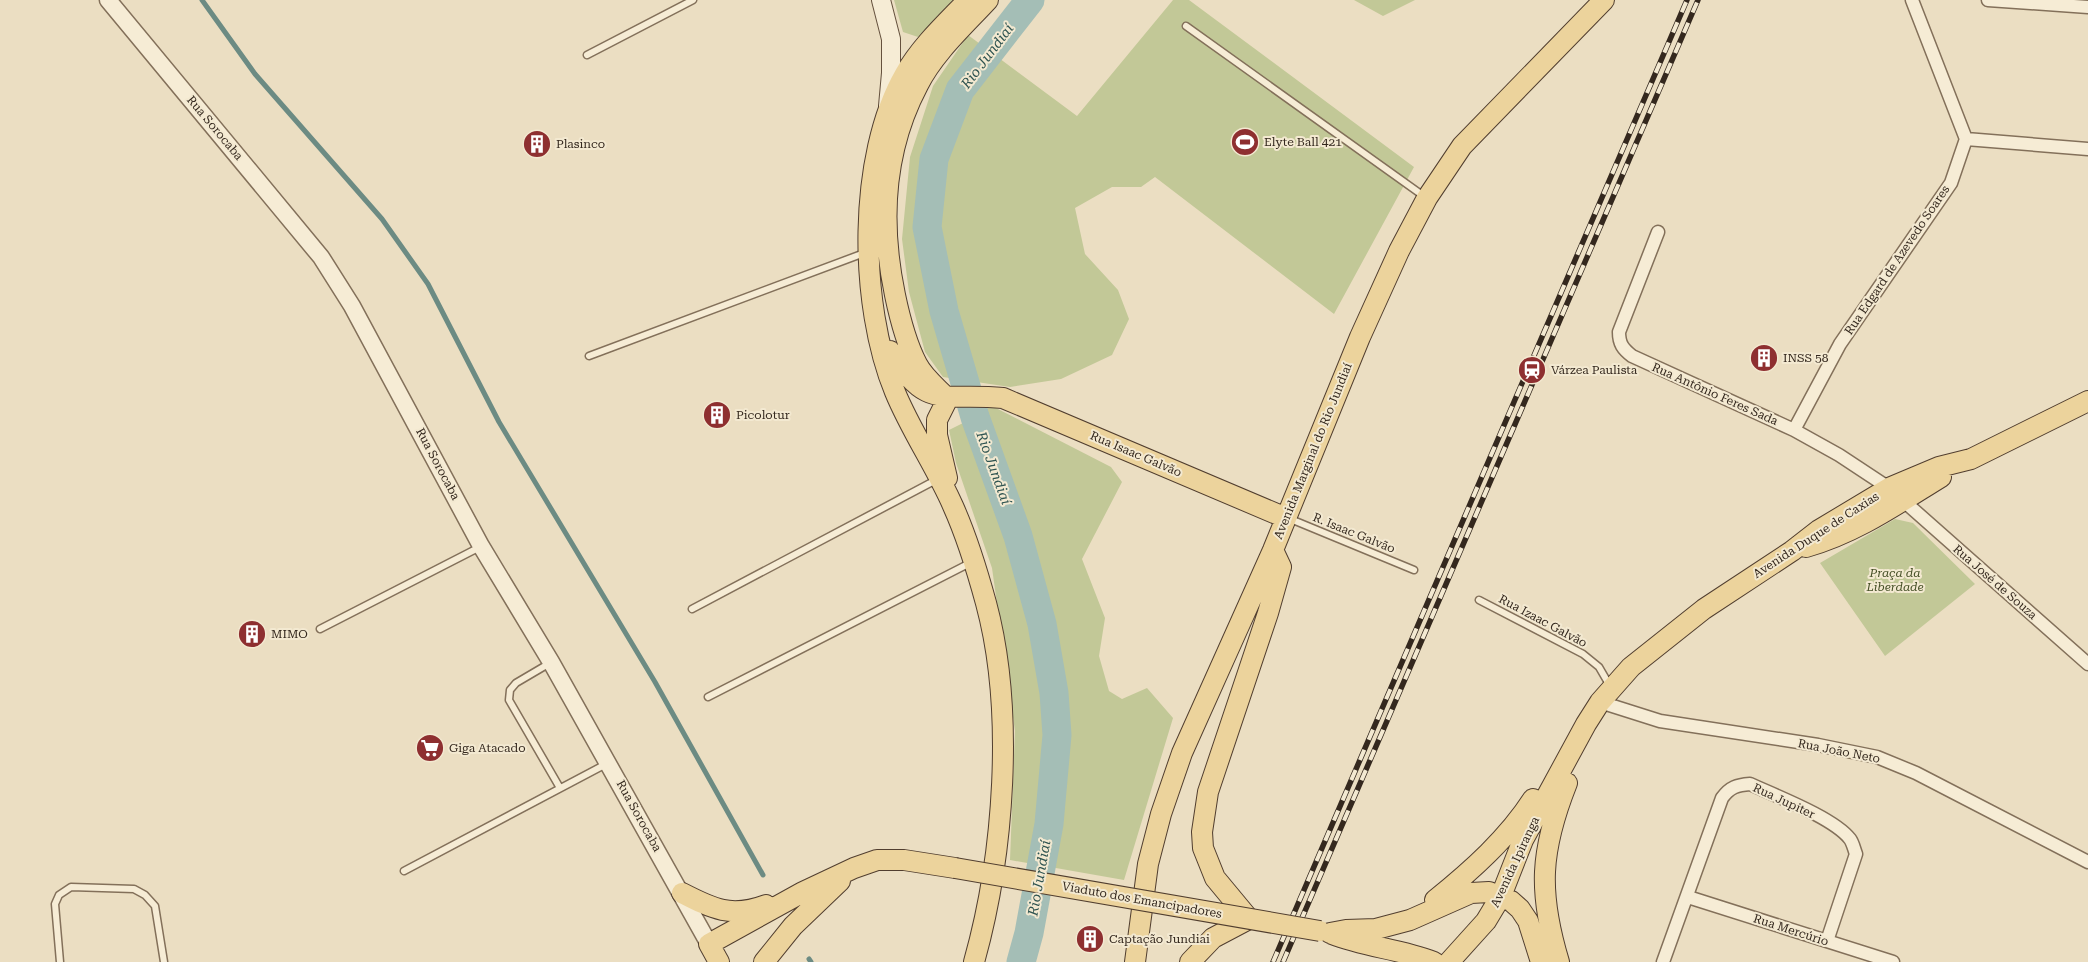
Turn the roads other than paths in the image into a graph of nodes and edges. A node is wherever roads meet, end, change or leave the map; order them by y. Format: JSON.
{"nodes":[{"id":1,"x":108,"y":0,"type":"edge"},
{"id":2,"x":693,"y":0,"type":"edge"},
{"id":3,"x":882,"y":0,"type":"edge"},
{"id":4,"x":968,"y":0,"type":"edge"},
{"id":5,"x":988,"y":0,"type":"edge"},
{"id":6,"x":1604,"y":0,"type":"edge"},
{"id":7,"x":1912,"y":0,"type":"edge"},
{"id":8,"x":1988,"y":0,"type":"edge"},
{"id":9,"x":2088,"y":7,"type":"edge"},
{"id":10,"x":1186,"y":26,"type":"dead end"},
{"id":11,"x":587,"y":55,"type":"dead end"},
{"id":12,"x":887,"y":109,"type":"junction"},
{"id":13,"x":1966,"y":140,"type":"junction"},
{"id":14,"x":2088,"y":149,"type":"edge"},
{"id":15,"x":1427,"y":198,"type":"junction"},
{"id":16,"x":1658,"y":232,"type":"dead end"},
{"id":17,"x":867,"y":252,"type":"junction"},
{"id":18,"x":875,"y":326,"type":"junction"},
{"id":19,"x":589,"y":356,"type":"dead end"},
{"id":20,"x":953,"y":398,"type":"junction"},
{"id":21,"x":2088,"y":401,"type":"edge"},
{"id":22,"x":1794,"y":430,"type":"junction"},
{"id":23,"x":939,"y":478,"type":"junction"},
{"id":24,"x":1896,"y":494,"type":"junction"},
{"id":25,"x":953,"y":506,"type":"junction"},
{"id":26,"x":1286,"y":518,"type":"junction"},
{"id":27,"x":481,"y":546,"type":"junction"},
{"id":28,"x":1273,"y":550,"type":"junction"},
{"id":29,"x":974,"y":561,"type":"junction"},
{"id":30,"x":1414,"y":570,"type":"dead end"},
{"id":31,"x":1479,"y":600,"type":"dead end"},
{"id":32,"x":692,"y":609,"type":"dead end"},
{"id":33,"x":320,"y":629,"type":"dead end"},
{"id":34,"x":551,"y":662,"type":"junction"},
{"id":35,"x":2088,"y":664,"type":"edge"},
{"id":36,"x":708,"y":696,"type":"dead end"},
{"id":37,"x":1606,"y":696,"type":"junction"},
{"id":38,"x":1584,"y":729,"type":"junction"},
{"id":39,"x":609,"y":762,"type":"junction"},
{"id":40,"x":560,"y":788,"type":"junction"},
{"id":41,"x":2088,"y":862,"type":"edge"},
{"id":42,"x":854,"y":868,"type":"junction"},
{"id":43,"x":404,"y":871,"type":"dead end"},
{"id":44,"x":803,"y":892,"type":"junction"},
{"id":45,"x":682,"y":893,"type":"junction"},
{"id":46,"x":1501,"y":896,"type":"junction"},
{"id":47,"x":1688,"y":897,"type":"junction"},
{"id":48,"x":1249,"y":919,"type":"junction"},
{"id":49,"x":1410,"y":920,"type":"junction"},
{"id":50,"x":1325,"y":932,"type":"junction"},
{"id":51,"x":1551,"y":935,"type":"junction"},
{"id":52,"x":1827,"y":941,"type":"junction"},
{"id":53,"x":709,"y":944,"type":"junction"},
{"id":54,"x":60,"y":962,"type":"edge"},
{"id":55,"x":164,"y":962,"type":"edge"},
{"id":56,"x":719,"y":962,"type":"edge"},
{"id":57,"x":764,"y":962,"type":"edge"},
{"id":58,"x":974,"y":962,"type":"edge"},
{"id":59,"x":1135,"y":962,"type":"edge"},
{"id":60,"x":1190,"y":962,"type":"edge"},
{"id":61,"x":1434,"y":962,"type":"edge"},
{"id":62,"x":1449,"y":962,"type":"edge"},
{"id":63,"x":1542,"y":962,"type":"edge"},
{"id":64,"x":1559,"y":962,"type":"edge"},
{"id":65,"x":1663,"y":962,"type":"edge"},
{"id":66,"x":1894,"y":962,"type":"edge"}],
"edges":[{"from":1,"to":27,"type":"street","name":"Rua Sorocaba"},
{"from":2,"to":11,"type":"lane"},
{"from":3,"to":12,"type":"main road"},
{"from":4,"to":12,"type":"main road"},
{"from":5,"to":20,"type":"main road"},
{"from":6,"to":15,"type":"main road","name":"Avenida Marginal do Rio Jundiaí"},
{"from":7,"to":13,"type":"street"},
{"from":8,"to":9,"type":"street"},
{"from":10,"to":15,"type":"lane"},
{"from":12,"to":17,"type":"main road"},
{"from":13,"to":14,"type":"street"},
{"from":13,"to":22,"type":"street","name":"Rua Edgard de Azevedo Soares"},
{"from":15,"to":26,"type":"main road","name":"Avenida Marginal do Rio Jundiaí"},
{"from":16,"to":22,"type":"street","name":"Rua Antônio Feres Sada"},
{"from":17,"to":18,"type":"main road"},
{"from":17,"to":19,"type":"lane"},
{"from":18,"to":20,"type":"main road","name":"Rua Isaac Galvão"},
{"from":18,"to":23,"type":"main road"},
{"from":20,"to":25,"type":"main road"},
{"from":20,"to":26,"type":"main road","name":"Rua Isaac Galvão"},
{"from":21,"to":24,"type":"main road","name":"Avenida Duque de Caxias"},
{"from":22,"to":24,"type":"street","name":"Rua Antônio Feres Sada"},
{"from":23,"to":25,"type":"main road"},
{"from":23,"to":32,"type":"lane"},
{"from":24,"to":35,"type":"street","name":"Rua José de Souza"},
{"from":24,"to":37,"type":"main road","name":"Avenida Duque de Caxias"},
{"from":25,"to":29,"type":"main road"},
{"from":26,"to":28,"type":"main road","name":"Avenida Marginal do Rio Jundiaí"},
{"from":26,"to":30,"type":"lane","name":"R. Isaac Galvão"},
{"from":27,"to":33,"type":"lane"},
{"from":27,"to":34,"type":"street","name":"Rua Sorocaba"},
{"from":28,"to":48,"type":"main road"},
{"from":28,"to":59,"type":"main road","name":"Avenida Marginal do Rio Jundiaí"},
{"from":29,"to":36,"type":"lane"},
{"from":29,"to":58,"type":"main road"},
{"from":31,"to":37,"type":"lane","name":"Rua Izaac Galvão"},
{"from":34,"to":39,"type":"street","name":"Rua Sorocaba"},
{"from":34,"to":40,"type":"lane"},
{"from":37,"to":38,"type":"main road","name":"Avenida Ipiranga"},
{"from":37,"to":41,"type":"street","name":"Rua João Neto"},
{"from":38,"to":46,"type":"main road","name":"Avenida Ipiranga"},
{"from":38,"to":49,"type":"main road"},
{"from":38,"to":51,"type":"main road"},
{"from":39,"to":40,"type":"lane"},
{"from":39,"to":45,"type":"street","name":"Rua Sorocaba"},
{"from":40,"to":43,"type":"lane"},
{"from":42,"to":44,"type":"main road","name":"Viaduto dos Emancipadores"},
{"from":42,"to":48,"type":"main road","name":"Viaduto dos Emancipadores","bridge":true},
{"from":42,"to":57,"type":"main road"},
{"from":44,"to":45,"type":"main road"},
{"from":44,"to":53,"type":"main road"},
{"from":45,"to":53,"type":"street","name":"Rua Sorocaba"},
{"from":46,"to":49,"type":"main road"},
{"from":46,"to":62,"type":"main road","name":"Avenida Ipiranga"},
{"from":46,"to":63,"type":"main road"},
{"from":47,"to":52,"type":"street","name":"Rua Mercúrio"},
{"from":47,"to":52,"type":"street","name":"Rua Jupiter"},
{"from":47,"to":65,"type":"street","name":"Rua Jupiter"},
{"from":48,"to":50,"type":"main road","name":"Viaduto dos Emancipadores","bridge":true},
{"from":48,"to":60,"type":"main road"},
{"from":49,"to":50,"type":"main road"},
{"from":50,"to":61,"type":"main road"},
{"from":51,"to":63,"type":"main road"},
{"from":51,"to":64,"type":"main road"},
{"from":52,"to":66,"type":"street","name":"Rua Mercúrio"},
{"from":53,"to":56,"type":"main road","name":"Rua Sorocaba"},
{"from":54,"to":55,"type":"lane"}]}
